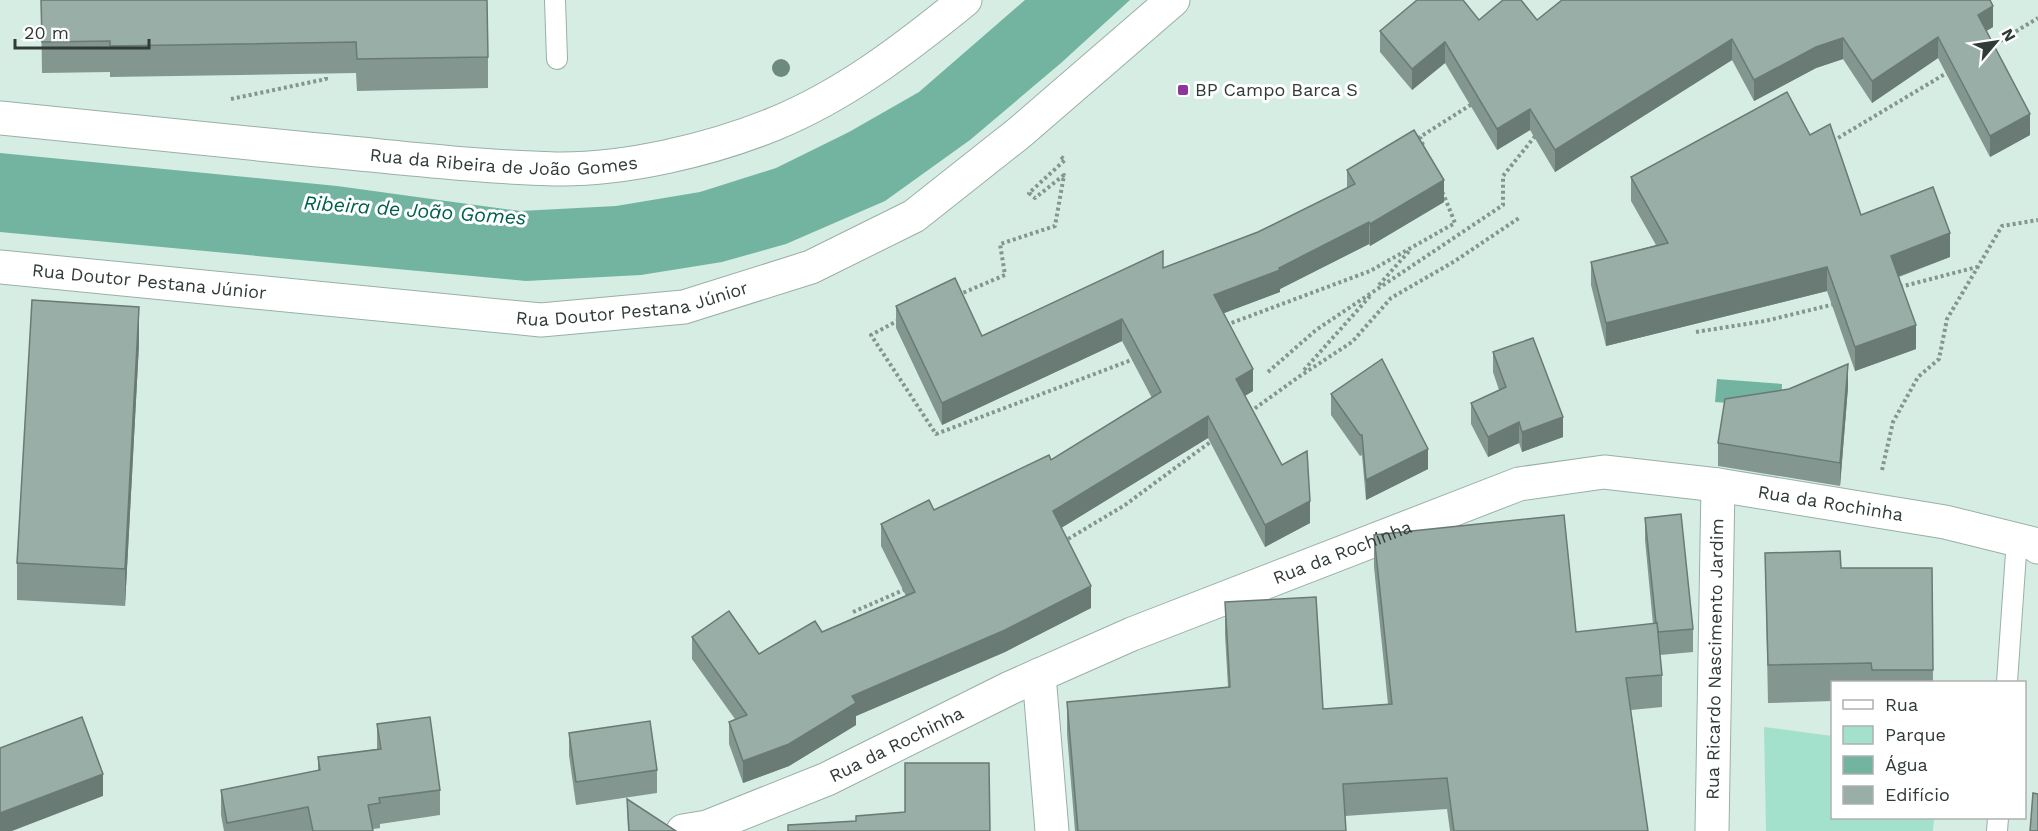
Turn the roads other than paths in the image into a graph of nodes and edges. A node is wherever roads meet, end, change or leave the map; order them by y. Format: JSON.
{"nodes":[{"id":1,"x":555,"y":0,"type":"edge"},
{"id":2,"x":965,"y":0,"type":"edge"},
{"id":3,"x":1173,"y":0,"type":"edge"},
{"id":4,"x":556,"y":59,"type":"dead end"},
{"id":5,"x":0,"y":118,"type":"edge"},
{"id":6,"x":0,"y":267,"type":"edge"},
{"id":7,"x":1719,"y":485,"type":"junction"},
{"id":8,"x":2027,"y":543,"type":"edge"},
{"id":9,"x":1039,"y":675,"type":"junction"},
{"id":10,"x":2007,"y":681,"type":"edge"},
{"id":11,"x":699,"y":830,"type":"edge"},
{"id":12,"x":1052,"y":831,"type":"edge"},
{"id":13,"x":1712,"y":831,"type":"edge"}],
"edges":[{"from":1,"to":4,"type":"lane"},
{"from":2,"to":5,"type":"main road","name":"Rua da Ribeira de João Gomes"},
{"from":3,"to":6,"type":"main road","name":"Rua Doutor Pestana Júnior"},
{"from":7,"to":8,"type":"main road","name":"Rua da Rochinha"},
{"from":7,"to":9,"type":"main road","name":"Rua da Rochinha"},
{"from":7,"to":13,"type":"main road","name":"Rua Ricardo Nascimento Jardim"},
{"from":8,"to":10,"type":"lane"},
{"from":9,"to":11,"type":"main road","name":"Rua da Rochinha"},
{"from":9,"to":12,"type":"main road"}]}
